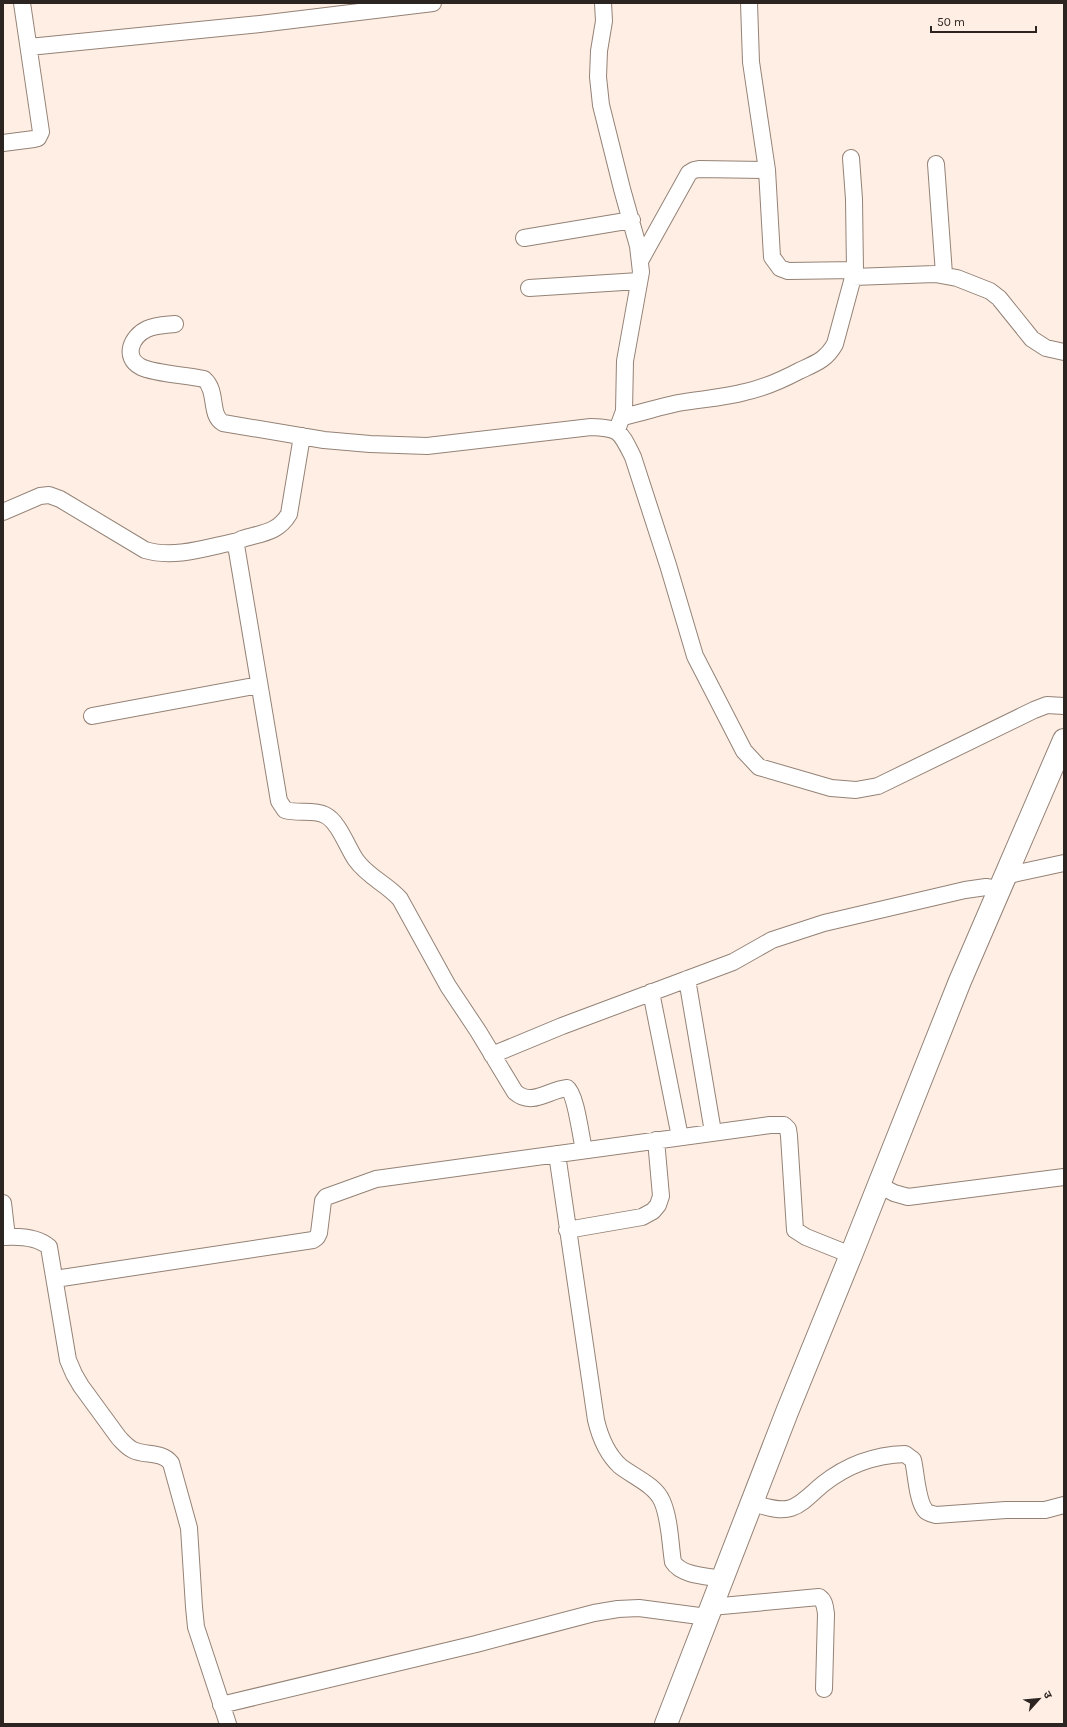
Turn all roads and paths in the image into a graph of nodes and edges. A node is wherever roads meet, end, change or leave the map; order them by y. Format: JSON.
{"nodes":[{"id":1,"x":22,"y":3,"type":"edge"},
{"id":2,"x":433,"y":3,"type":"edge"},
{"id":3,"x":603,"y":3,"type":"edge"},
{"id":4,"x":749,"y":3,"type":"edge"},
{"id":5,"x":29,"y":47,"type":"junction"},
{"id":6,"x":3,"y":143,"type":"edge"},
{"id":7,"x":851,"y":158,"type":"dead end"},
{"id":8,"x":936,"y":164,"type":"dead end"},
{"id":9,"x":767,"y":170,"type":"junction"},
{"id":10,"x":632,"y":220,"type":"junction"},
{"id":11,"x":524,"y":238,"type":"dead end"},
{"id":12,"x":640,"y":261,"type":"junction"},
{"id":13,"x":854,"y":273,"type":"junction"},
{"id":14,"x":944,"y":274,"type":"junction"},
{"id":15,"x":639,"y":281,"type":"junction"},
{"id":16,"x":529,"y":288,"type":"dead end"},
{"id":17,"x":175,"y":324,"type":"dead end"},
{"id":18,"x":1064,"y":352,"type":"edge"},
{"id":19,"x":619,"y":424,"type":"junction"},
{"id":20,"x":302,"y":436,"type":"junction"},
{"id":21,"x":3,"y":512,"type":"edge"},
{"id":22,"x":238,"y":541,"type":"junction"},
{"id":23,"x":259,"y":685,"type":"junction"},
{"id":24,"x":1064,"y":706,"type":"edge"},
{"id":25,"x":92,"y":716,"type":"dead end"},
{"id":26,"x":1064,"y":740,"type":"edge"},
{"id":27,"x":1064,"y":863,"type":"edge"},
{"id":28,"x":1001,"y":883,"type":"junction"},
{"id":29,"x":687,"y":979,"type":"junction"},
{"id":30,"x":651,"y":992,"type":"junction"},
{"id":31,"x":492,"y":1055,"type":"junction"},
{"id":32,"x":713,"y":1132,"type":"junction"},
{"id":33,"x":680,"y":1137,"type":"junction"},
{"id":34,"x":656,"y":1140,"type":"junction"},
{"id":35,"x":584,"y":1150,"type":"junction"},
{"id":36,"x":557,"y":1154,"type":"junction"},
{"id":37,"x":1064,"y":1176,"type":"edge"},
{"id":38,"x":879,"y":1185,"type":"junction"},
{"id":39,"x":3,"y":1203,"type":"edge"},
{"id":40,"x":567,"y":1230,"type":"junction"},
{"id":41,"x":5,"y":1237,"type":"edge"},
{"id":42,"x":852,"y":1255,"type":"junction"},
{"id":43,"x":55,"y":1279,"type":"junction"},
{"id":44,"x":752,"y":1504,"type":"junction"},
{"id":45,"x":1064,"y":1505,"type":"edge"},
{"id":46,"x":723,"y":1579,"type":"junction"},
{"id":47,"x":709,"y":1612,"type":"junction"},
{"id":48,"x":824,"y":1689,"type":"dead end"},
{"id":49,"x":221,"y":1705,"type":"junction"},
{"id":50,"x":228,"y":1724,"type":"edge"},
{"id":51,"x":666,"y":1724,"type":"edge"}],
"edges":[{"from":1,"to":5,"type":"street"},
{"from":2,"to":5,"type":"street"},
{"from":3,"to":10,"type":"street"},
{"from":4,"to":9,"type":"street"},
{"from":5,"to":6,"type":"street"},
{"from":7,"to":13,"type":"street"},
{"from":8,"to":14,"type":"street"},
{"from":9,"to":12,"type":"street"},
{"from":9,"to":13,"type":"street"},
{"from":10,"to":11,"type":"street"},
{"from":10,"to":12,"type":"street"},
{"from":12,"to":15,"type":"street"},
{"from":13,"to":14,"type":"street"},
{"from":13,"to":19,"type":"street"},
{"from":14,"to":18,"type":"street"},
{"from":15,"to":16,"type":"street"},
{"from":15,"to":19,"type":"street"},
{"from":17,"to":20,"type":"street"},
{"from":19,"to":20,"type":"street"},
{"from":19,"to":24,"type":"street"},
{"from":20,"to":22,"type":"street"},
{"from":21,"to":22,"type":"street"},
{"from":22,"to":23,"type":"street"},
{"from":23,"to":25,"type":"street"},
{"from":23,"to":31,"type":"street"},
{"from":26,"to":28,"type":"main road"},
{"from":27,"to":28,"type":"street"},
{"from":28,"to":29,"type":"street"},
{"from":28,"to":38,"type":"main road"},
{"from":29,"to":30,"type":"street"},
{"from":29,"to":32,"type":"street"},
{"from":30,"to":31,"type":"street"},
{"from":30,"to":33,"type":"street"},
{"from":31,"to":35,"type":"street"},
{"from":32,"to":33,"type":"street"},
{"from":32,"to":42,"type":"street"},
{"from":33,"to":34,"type":"street"},
{"from":34,"to":35,"type":"street"},
{"from":34,"to":40,"type":"street"},
{"from":35,"to":36,"type":"street"},
{"from":36,"to":40,"type":"street"},
{"from":36,"to":43,"type":"street"},
{"from":37,"to":38,"type":"street"},
{"from":38,"to":42,"type":"main road"},
{"from":39,"to":41,"type":"street"},
{"from":40,"to":46,"type":"street"},
{"from":41,"to":43,"type":"street"},
{"from":42,"to":44,"type":"main road"},
{"from":43,"to":49,"type":"street"},
{"from":44,"to":45,"type":"street"},
{"from":44,"to":46,"type":"main road"},
{"from":46,"to":47,"type":"main road"},
{"from":47,"to":48,"type":"street"},
{"from":47,"to":49,"type":"street"},
{"from":47,"to":51,"type":"main road"},
{"from":49,"to":50,"type":"street"}]}
